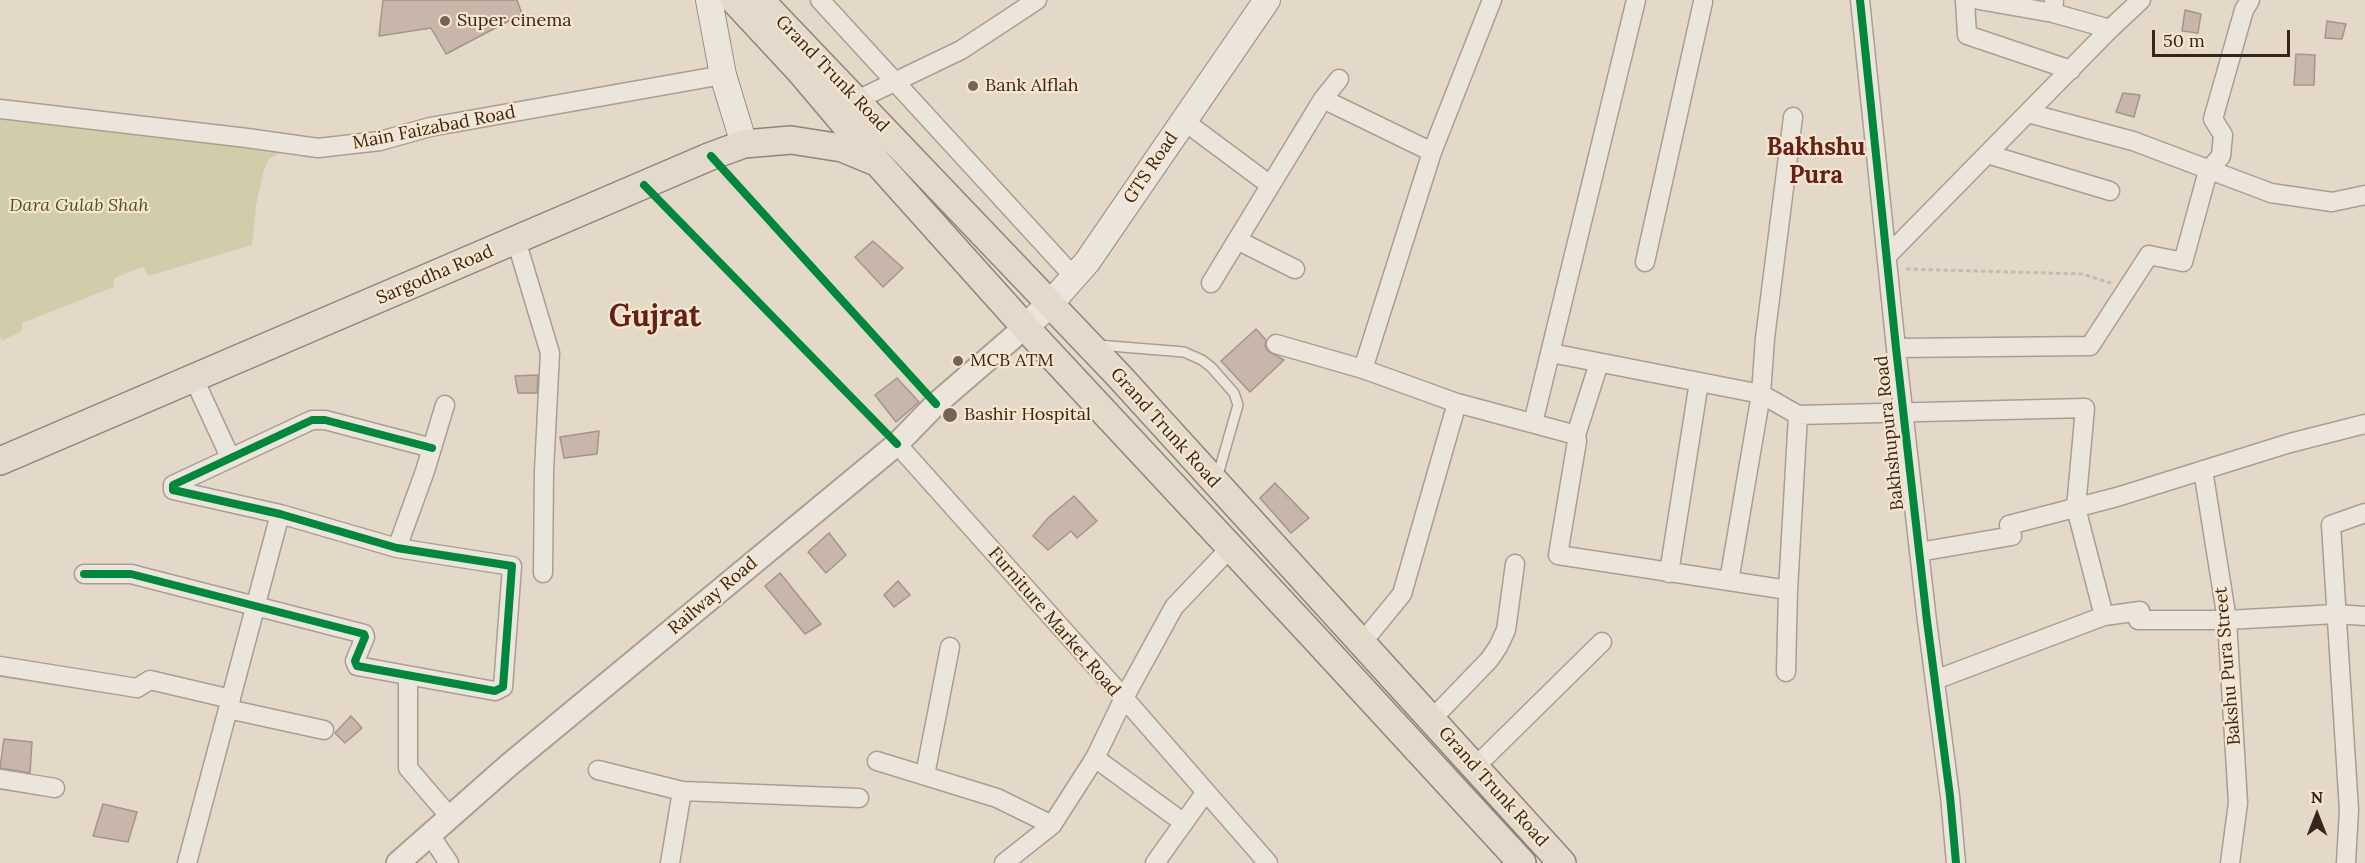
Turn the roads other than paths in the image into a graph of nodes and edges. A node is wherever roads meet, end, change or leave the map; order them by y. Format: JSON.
{"nodes":[{"id":1,"x":709,"y":0,"type":"edge"},
{"id":2,"x":734,"y":0,"type":"edge"},
{"id":3,"x":760,"y":0,"type":"edge"},
{"id":4,"x":820,"y":0,"type":"edge"},
{"id":5,"x":1036,"y":0,"type":"edge"},
{"id":6,"x":1267,"y":0,"type":"edge"},
{"id":7,"x":1492,"y":0,"type":"edge"},
{"id":8,"x":1636,"y":0,"type":"edge"},
{"id":9,"x":1860,"y":0,"type":"edge"},
{"id":10,"x":1965,"y":0,"type":"edge"},
{"id":11,"x":1979,"y":0,"type":"edge"},
{"id":12,"x":2141,"y":0,"type":"edge"},
{"id":13,"x":2250,"y":0,"type":"edge"},
{"id":14,"x":1700,"y":1,"type":"edge"},
{"id":15,"x":2054,"y":6,"type":"edge"},
{"id":16,"x":2110,"y":29,"type":"junction"},
{"id":17,"x":2071,"y":70,"type":"junction"},
{"id":18,"x":723,"y":75,"type":"junction"},
{"id":19,"x":1339,"y":79,"type":"dead end"},
{"id":20,"x":894,"y":82,"type":"junction"},
{"id":21,"x":1323,"y":99,"type":"junction"},
{"id":22,"x":857,"y":100,"type":"junction"},
{"id":23,"x":0,"y":109,"type":"edge"},
{"id":24,"x":2028,"y":113,"type":"junction"},
{"id":25,"x":1793,"y":117,"type":"dead end"},
{"id":26,"x":1184,"y":121,"type":"junction"},
{"id":27,"x":744,"y":144,"type":"junction"},
{"id":28,"x":1432,"y":152,"type":"junction"},
{"id":29,"x":1987,"y":154,"type":"junction"},
{"id":30,"x":877,"y":162,"type":"junction"},
{"id":31,"x":2208,"y":171,"type":"junction"},
{"id":32,"x":1270,"y":185,"type":"junction"},
{"id":33,"x":2110,"y":191,"type":"dead end"},
{"id":34,"x":2365,"y":195,"type":"edge"},
{"id":35,"x":516,"y":240,"type":"junction"},
{"id":36,"x":1237,"y":240,"type":"junction"},
{"id":37,"x":1645,"y":262,"type":"dead end"},
{"id":38,"x":1889,"y":262,"type":"junction"},
{"id":39,"x":1295,"y":269,"type":"dead end"},
{"id":40,"x":1075,"y":278,"type":"junction"},
{"id":41,"x":1211,"y":283,"type":"dead end"},
{"id":42,"x":1050,"y":304,"type":"junction"},
{"id":43,"x":1025,"y":327,"type":"junction"},
{"id":44,"x":1088,"y":344,"type":"junction"},
{"id":45,"x":1276,"y":344,"type":"dead end"},
{"id":46,"x":1896,"y":348,"type":"junction"},
{"id":47,"x":1551,"y":353,"type":"junction"},
{"id":48,"x":1599,"y":363,"type":"junction"},
{"id":49,"x":1363,"y":369,"type":"junction"},
{"id":50,"x":194,"y":379,"type":"junction"},
{"id":51,"x":1699,"y":382,"type":"junction"},
{"id":52,"x":1761,"y":394,"type":"junction"},
{"id":53,"x":1457,"y":403,"type":"junction"},
{"id":54,"x":445,"y":405,"type":"dead end"},
{"id":55,"x":1903,"y":411,"type":"junction"},
{"id":56,"x":1798,"y":415,"type":"junction"},
{"id":57,"x":1533,"y":423,"type":"junction"},
{"id":58,"x":2365,"y":424,"type":"edge"},
{"id":59,"x":1576,"y":435,"type":"junction"},
{"id":60,"x":897,"y":444,"type":"junction"},
{"id":61,"x":432,"y":448,"type":"junction"},
{"id":62,"x":230,"y":457,"type":"junction"},
{"id":63,"x":0,"y":461,"type":"edge"},
{"id":64,"x":2203,"y":470,"type":"junction"},
{"id":65,"x":1216,"y":483,"type":"junction"},
{"id":66,"x":2076,"y":508,"type":"junction"},
{"id":67,"x":2365,"y":513,"type":"edge"},
{"id":68,"x":280,"y":514,"type":"junction"},
{"id":69,"x":1231,"y":547,"type":"junction"},
{"id":70,"x":398,"y":548,"type":"junction"},
{"id":71,"x":1919,"y":552,"type":"junction"},
{"id":72,"x":1515,"y":564,"type":"dead end"},
{"id":73,"x":543,"y":573,"type":"dead end"},
{"id":74,"x":1669,"y":573,"type":"junction"},
{"id":75,"x":84,"y":574,"type":"dead end"},
{"id":76,"x":1729,"y":581,"type":"junction"},
{"id":77,"x":1788,"y":590,"type":"junction"},
{"id":78,"x":255,"y":606,"type":"junction"},
{"id":79,"x":2337,"y":614,"type":"junction"},
{"id":80,"x":2104,"y":616,"type":"junction"},
{"id":81,"x":2365,"y":616,"type":"edge"},
{"id":82,"x":2227,"y":620,"type":"junction"},
{"id":83,"x":1602,"y":642,"type":"dead end"},
{"id":84,"x":1361,"y":644,"type":"junction"},
{"id":85,"x":950,"y":647,"type":"dead end"},
{"id":86,"x":0,"y":666,"type":"edge"},
{"id":87,"x":1786,"y":672,"type":"dead end"},
{"id":88,"x":408,"y":676,"type":"junction"},
{"id":89,"x":1935,"y":680,"type":"junction"},
{"id":90,"x":1124,"y":698,"type":"junction"},
{"id":91,"x":230,"y":704,"type":"junction"},
{"id":92,"x":1431,"y":720,"type":"junction"},
{"id":93,"x":324,"y":730,"type":"dead end"},
{"id":94,"x":1095,"y":758,"type":"junction"},
{"id":95,"x":878,"y":760,"type":"dead end"},
{"id":96,"x":1475,"y":767,"type":"junction"},
{"id":97,"x":598,"y":770,"type":"dead end"},
{"id":98,"x":925,"y":775,"type":"junction"},
{"id":99,"x":0,"y":779,"type":"edge"},
{"id":100,"x":55,"y":788,"type":"dead end"},
{"id":101,"x":682,"y":790,"type":"junction"},
{"id":102,"x":1205,"y":793,"type":"junction"},
{"id":103,"x":859,"y":798,"type":"dead end"},
{"id":104,"x":2357,"y":810,"type":"edge"},
{"id":105,"x":450,"y":818,"type":"junction"},
{"id":106,"x":1184,"y":823,"type":"junction"},
{"id":107,"x":1052,"y":825,"type":"junction"},
{"id":108,"x":430,"y":835,"type":"junction"},
{"id":109,"x":187,"y":863,"type":"edge"},
{"id":110,"x":398,"y":863,"type":"edge"},
{"id":111,"x":449,"y":863,"type":"edge"},
{"id":112,"x":670,"y":863,"type":"edge"},
{"id":113,"x":1004,"y":863,"type":"edge"},
{"id":114,"x":1155,"y":863,"type":"edge"},
{"id":115,"x":1268,"y":863,"type":"edge"},
{"id":116,"x":1522,"y":863,"type":"edge"},
{"id":117,"x":1562,"y":863,"type":"edge"},
{"id":118,"x":1956,"y":863,"type":"edge"},
{"id":119,"x":2230,"y":863,"type":"edge"},
{"id":120,"x":2346,"y":863,"type":"edge"}],
"edges":[{"from":1,"to":18,"type":"main road"},
{"from":2,"to":30,"type":"main road","name":"Grand Trunk Road"},
{"from":3,"to":22,"type":"main road","name":"Grand Trunk Road"},
{"from":4,"to":20,"type":"street"},
{"from":5,"to":20,"type":"street"},
{"from":6,"to":26,"type":"main road","name":"GTS Road"},
{"from":7,"to":28,"type":"street"},
{"from":8,"to":47,"type":"street"},
{"from":9,"to":38,"type":"street","name":"Bakhshupura Road"},
{"from":10,"to":17,"type":"street"},
{"from":11,"to":15,"type":"street"},
{"from":12,"to":16,"type":"street"},
{"from":13,"to":31,"type":"street"},
{"from":14,"to":37,"type":"street"},
{"from":15,"to":16,"type":"street"},
{"from":16,"to":17,"type":"street"},
{"from":17,"to":24,"type":"street"},
{"from":18,"to":23,"type":"street","name":"Main Faizabad Road"},
{"from":18,"to":27,"type":"main road"},
{"from":19,"to":21,"type":"street"},
{"from":20,"to":22,"type":"street"},
{"from":20,"to":40,"type":"street"},
{"from":21,"to":28,"type":"street"},
{"from":21,"to":32,"type":"street"},
{"from":22,"to":42,"type":"main road","name":"Grand Trunk Road"},
{"from":24,"to":29,"type":"street"},
{"from":24,"to":31,"type":"street"},
{"from":25,"to":52,"type":"street"},
{"from":26,"to":32,"type":"street"},
{"from":26,"to":40,"type":"main road","name":"GTS Road"},
{"from":27,"to":30,"type":"main road","name":"Sargodha Road"},
{"from":27,"to":35,"type":"main road","name":"Sargodha Road"},
{"from":28,"to":49,"type":"street"},
{"from":29,"to":33,"type":"street"},
{"from":29,"to":38,"type":"street"},
{"from":30,"to":43,"type":"main road","name":"Grand Trunk Road"},
{"from":31,"to":34,"type":"street"},
{"from":31,"to":46,"type":"street"},
{"from":32,"to":36,"type":"street"},
{"from":35,"to":50,"type":"main road","name":"Sargodha Road"},
{"from":35,"to":73,"type":"street"},
{"from":36,"to":39,"type":"street"},
{"from":36,"to":41,"type":"street"},
{"from":38,"to":46,"type":"street","name":"Bakhshupura Road"},
{"from":40,"to":42,"type":"main road","name":"GTS Road"},
{"from":42,"to":43,"type":"main road","name":"GTS Road"},
{"from":42,"to":44,"type":"main road","name":"Grand Trunk Road"},
{"from":43,"to":60,"type":"street","name":"Railway Road"},
{"from":43,"to":69,"type":"main road","name":"Grand Trunk Road"},
{"from":44,"to":65,"type":"main road","name":"Grand Trunk Road"},
{"from":44,"to":65,"type":"lane"},
{"from":45,"to":49,"type":"street"},
{"from":46,"to":55,"type":"street","name":"Bakhshupura Road"},
{"from":47,"to":48,"type":"street"},
{"from":47,"to":57,"type":"street"},
{"from":48,"to":51,"type":"street"},
{"from":48,"to":59,"type":"street"},
{"from":49,"to":53,"type":"street"},
{"from":50,"to":62,"type":"street"},
{"from":50,"to":63,"type":"main road","name":"Sargodha Road"},
{"from":51,"to":52,"type":"street"},
{"from":51,"to":74,"type":"street"},
{"from":52,"to":56,"type":"street"},
{"from":52,"to":76,"type":"street"},
{"from":53,"to":57,"type":"street"},
{"from":53,"to":84,"type":"street"},
{"from":54,"to":61,"type":"street"},
{"from":55,"to":56,"type":"street"},
{"from":55,"to":66,"type":"street"},
{"from":55,"to":71,"type":"street","name":"Bakhshupura Road"},
{"from":56,"to":77,"type":"street"},
{"from":57,"to":59,"type":"street"},
{"from":58,"to":64,"type":"street"},
{"from":59,"to":74,"type":"street"},
{"from":60,"to":90,"type":"street","name":"Furniture Market Road"},
{"from":60,"to":105,"type":"street","name":"Railway Road"},
{"from":61,"to":62,"type":"street"},
{"from":61,"to":70,"type":"street"},
{"from":62,"to":68,"type":"street"},
{"from":64,"to":66,"type":"street"},
{"from":64,"to":82,"type":"street","name":"Bakshu Pura Street"},
{"from":65,"to":84,"type":"main road","name":"Grand Trunk Road"},
{"from":66,"to":71,"type":"street"},
{"from":66,"to":80,"type":"street"},
{"from":67,"to":79,"type":"street"},
{"from":68,"to":70,"type":"street"},
{"from":68,"to":78,"type":"street"},
{"from":69,"to":90,"type":"street"},
{"from":69,"to":116,"type":"main road","name":"Grand Trunk Road"},
{"from":70,"to":88,"type":"street"},
{"from":71,"to":89,"type":"street","name":"Bakhshupura Road"},
{"from":72,"to":92,"type":"street"},
{"from":74,"to":76,"type":"street"},
{"from":75,"to":78,"type":"street"},
{"from":76,"to":77,"type":"street"},
{"from":77,"to":87,"type":"street"},
{"from":78,"to":88,"type":"street"},
{"from":78,"to":91,"type":"street"},
{"from":79,"to":81,"type":"street"},
{"from":79,"to":82,"type":"street"},
{"from":79,"to":104,"type":"street"},
{"from":80,"to":82,"type":"street"},
{"from":80,"to":89,"type":"street"},
{"from":82,"to":119,"type":"street","name":"Bakshu Pura Street"},
{"from":83,"to":96,"type":"street"},
{"from":84,"to":92,"type":"main road","name":"Grand Trunk Road"},
{"from":85,"to":98,"type":"street"},
{"from":86,"to":91,"type":"street"},
{"from":88,"to":105,"type":"street"},
{"from":89,"to":118,"type":"street","name":"Bakhshupura Road"},
{"from":90,"to":94,"type":"street","name":"Furniture Market Road"},
{"from":90,"to":102,"type":"street"},
{"from":91,"to":93,"type":"street"},
{"from":91,"to":109,"type":"street"},
{"from":92,"to":96,"type":"main road","name":"Grand Trunk Road"},
{"from":94,"to":106,"type":"street"},
{"from":94,"to":107,"type":"street","name":"Furniture Market Road"},
{"from":95,"to":98,"type":"street"},
{"from":96,"to":117,"type":"main road","name":"Grand Trunk Road"},
{"from":97,"to":101,"type":"street"},
{"from":98,"to":107,"type":"street"},
{"from":99,"to":100,"type":"street"},
{"from":101,"to":103,"type":"street"},
{"from":101,"to":112,"type":"street"},
{"from":102,"to":106,"type":"street"},
{"from":102,"to":115,"type":"street"},
{"from":104,"to":120,"type":"street"},
{"from":105,"to":108,"type":"street","name":"Railway Road"},
{"from":106,"to":114,"type":"street"},
{"from":107,"to":113,"type":"street","name":"Furniture Market Road"},
{"from":108,"to":110,"type":"street","name":"Railway Road"},
{"from":108,"to":111,"type":"street"}]}
